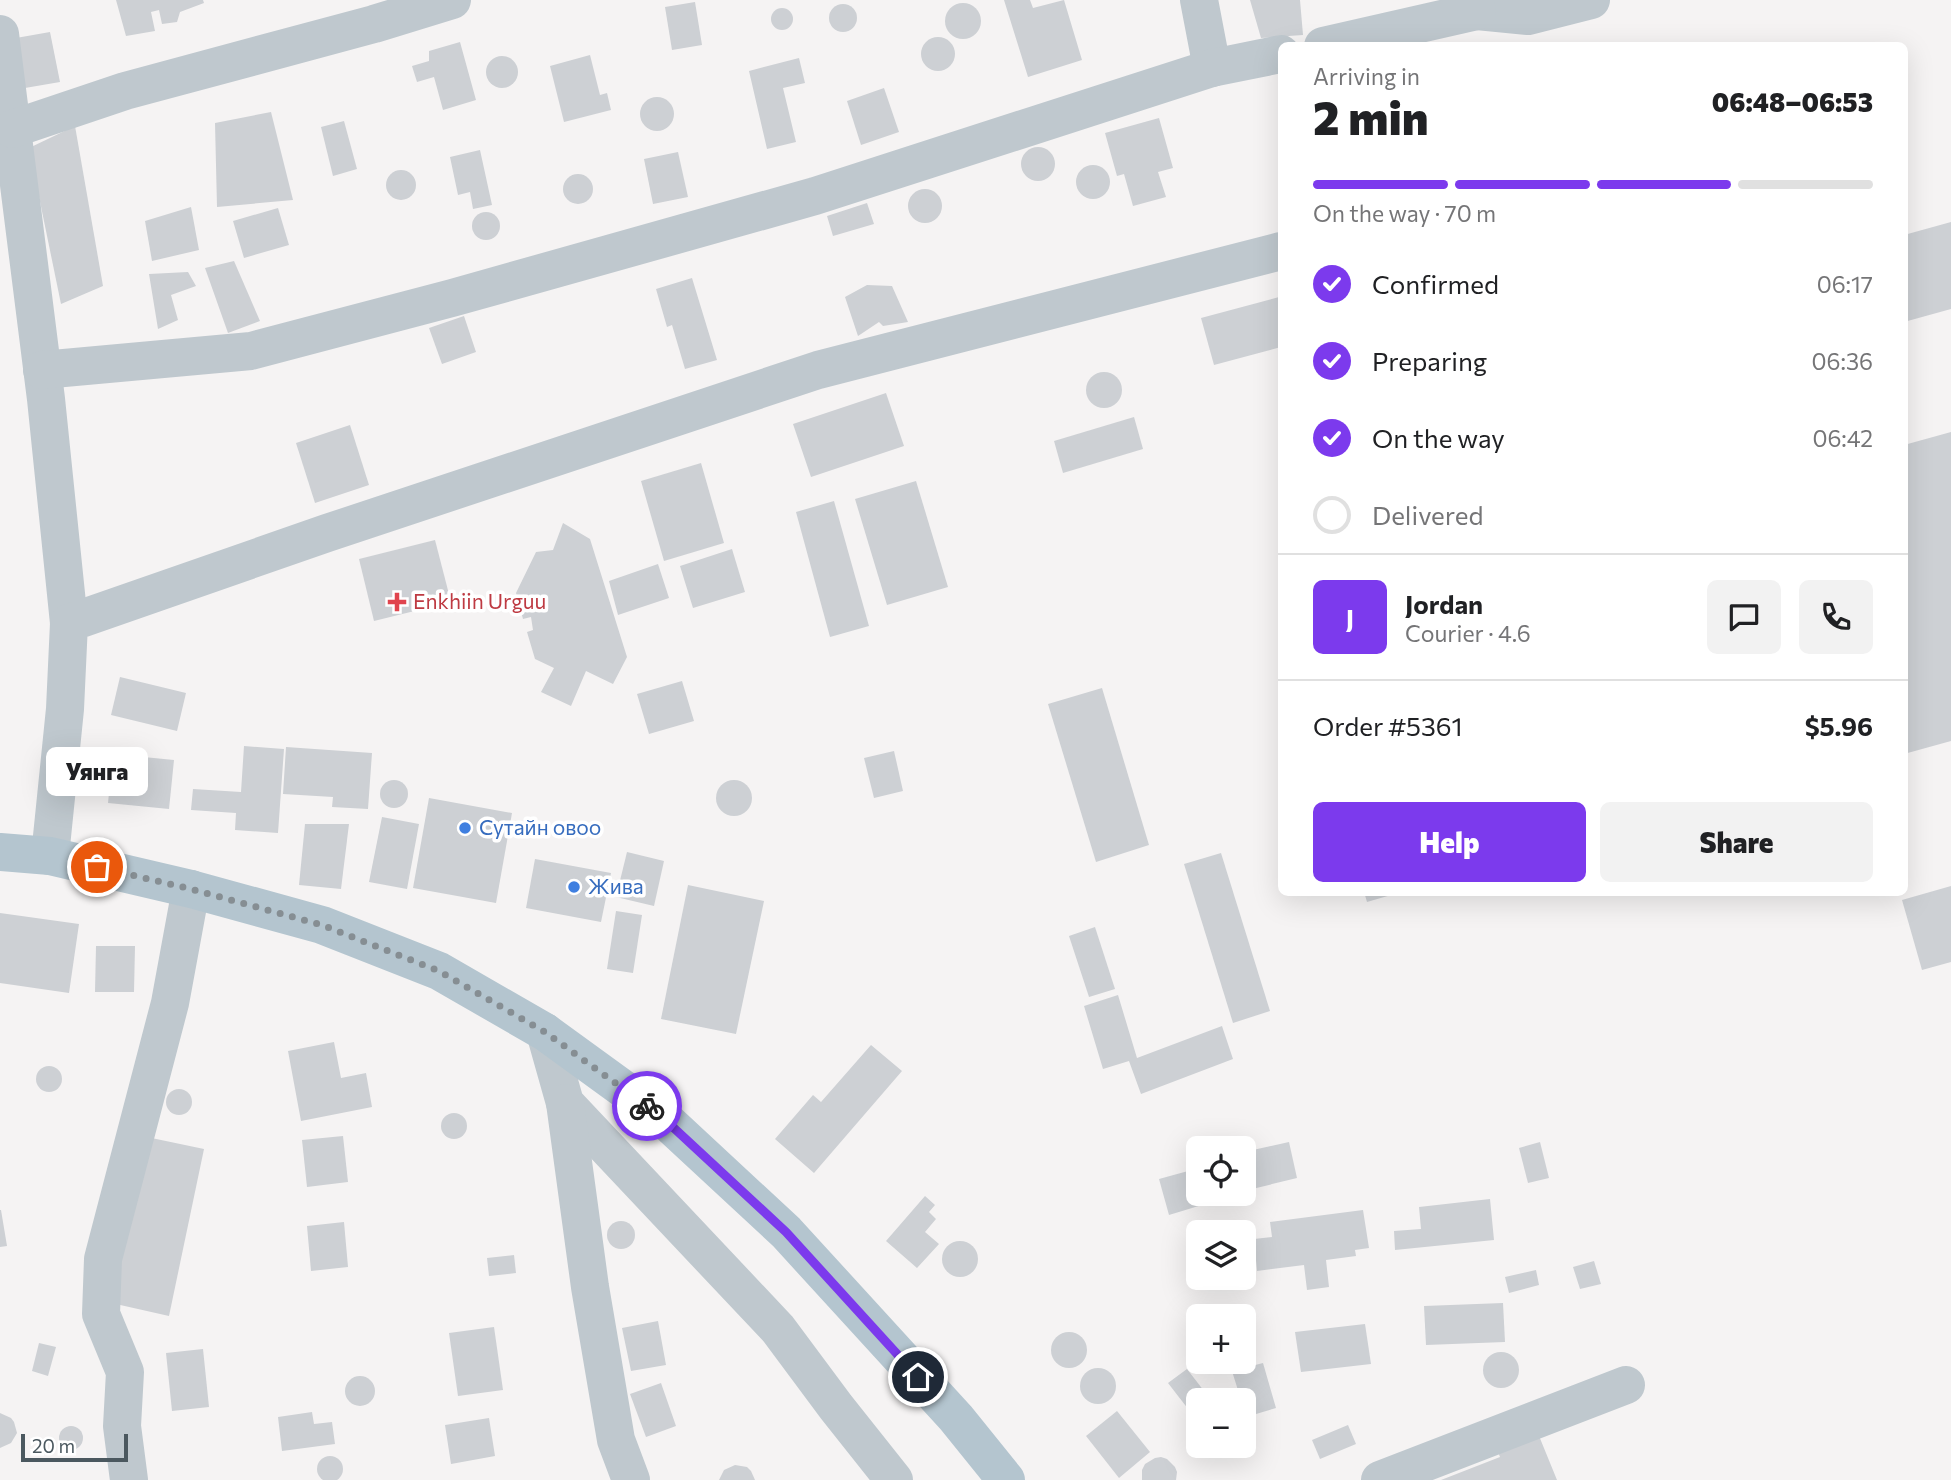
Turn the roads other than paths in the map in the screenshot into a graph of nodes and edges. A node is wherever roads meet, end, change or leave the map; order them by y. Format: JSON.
{"nodes":[{"id":1,"x":452,"y":0,"type":"edge"},
{"id":2,"x":1199,"y":0,"type":"edge"},
{"id":3,"x":1591,"y":0,"type":"edge"},
{"id":4,"x":1476,"y":6,"type":"edge"},
{"id":5,"x":0,"y":34,"type":"edge"},
{"id":6,"x":1338,"y":42,"type":"edge"},
{"id":7,"x":1278,"y":55,"type":"edge"},
{"id":8,"x":1212,"y":68,"type":"junction"},
{"id":9,"x":12,"y":129,"type":"junction"},
{"id":10,"x":1278,"y":252,"type":"edge"},
{"id":11,"x":42,"y":370,"type":"junction"},
{"id":12,"x":69,"y":624,"type":"junction"},
{"id":13,"x":0,"y":852,"type":"edge"},
{"id":14,"x":50,"y":856,"type":"junction"},
{"id":15,"x":191,"y":889,"type":"junction"},
{"id":16,"x":545,"y":1032,"type":"junction"},
{"id":17,"x":565,"y":1103,"type":"junction"},
{"id":18,"x":1626,"y":1385,"type":"dead end"},
{"id":19,"x":129,"y":1480,"type":"edge"},
{"id":20,"x":631,"y":1480,"type":"edge"},
{"id":21,"x":894,"y":1480,"type":"edge"},
{"id":22,"x":1006,"y":1480,"type":"edge"},
{"id":23,"x":1380,"y":1480,"type":"edge"}],
"edges":[{"from":1,"to":9,"type":"street"},
{"from":2,"to":8,"type":"street"},
{"from":3,"to":4,"type":"street"},
{"from":4,"to":6,"type":"street"},
{"from":5,"to":9,"type":"street"},
{"from":7,"to":8,"type":"street"},
{"from":8,"to":11,"type":"street"},
{"from":9,"to":11,"type":"street"},
{"from":10,"to":12,"type":"street"},
{"from":11,"to":12,"type":"street"},
{"from":12,"to":14,"type":"street"},
{"from":13,"to":14,"type":"main road"},
{"from":14,"to":15,"type":"main road"},
{"from":15,"to":16,"type":"main road"},
{"from":15,"to":19,"type":"street"},
{"from":16,"to":17,"type":"street"},
{"from":16,"to":22,"type":"main road"},
{"from":17,"to":20,"type":"street"},
{"from":17,"to":21,"type":"street"},
{"from":18,"to":23,"type":"street"}]}
